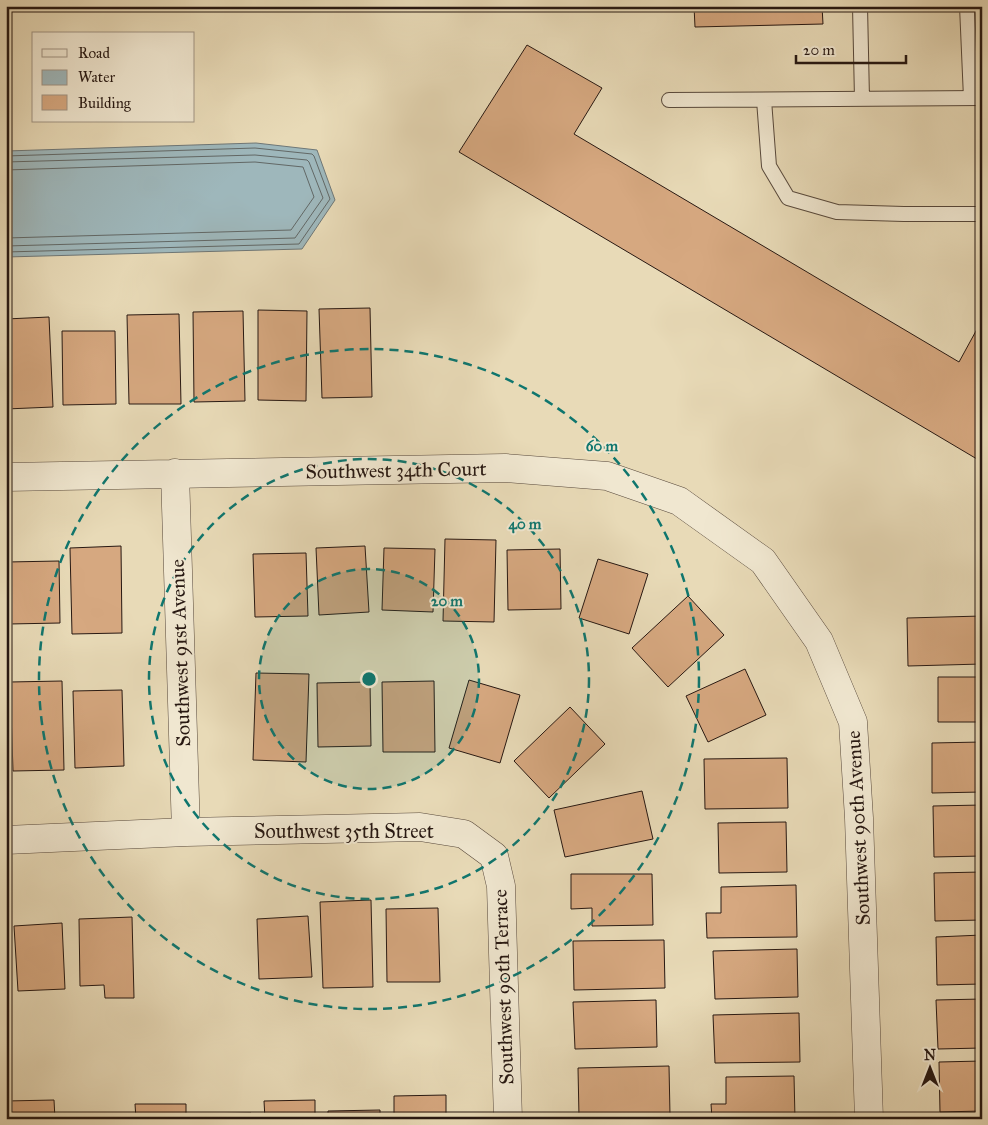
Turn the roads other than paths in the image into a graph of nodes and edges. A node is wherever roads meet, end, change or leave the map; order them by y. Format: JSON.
{"nodes":[{"id":1,"x":860,"y":6,"type":"edge"},
{"id":2,"x":967,"y":6,"type":"edge"},
{"id":3,"x":976,"y":98,"type":"edge"},
{"id":4,"x":862,"y":99,"type":"junction"},
{"id":5,"x":669,"y":100,"type":"dead end"},
{"id":6,"x":764,"y":100,"type":"junction"},
{"id":7,"x":982,"y":214,"type":"edge"},
{"id":8,"x":175,"y":473,"type":"junction"},
{"id":9,"x":6,"y":477,"type":"edge"},
{"id":10,"x":763,"y":561,"type":"joint"},
{"id":11,"x":186,"y":832,"type":"junction"},
{"id":12,"x":6,"y":840,"type":"edge"},
{"id":13,"x":494,"y":856,"type":"joint"},
{"id":14,"x":508,"y":1119,"type":"edge"},
{"id":15,"x":869,"y":1119,"type":"edge"}],
"edges":[{"from":1,"to":4,"type":"lane"},
{"from":2,"to":3,"type":"lane"},
{"from":3,"to":4,"type":"lane"},
{"from":4,"to":6,"type":"lane"},
{"from":5,"to":6,"type":"lane"},
{"from":6,"to":7,"type":"lane"},
{"from":8,"to":9,"type":"street","name":"Southwest 34th Court"},
{"from":8,"to":10,"type":"street","name":"Southwest 34th Court"},
{"from":8,"to":11,"type":"street","name":"Southwest 91st Avenue"},
{"from":10,"to":15,"type":"street","name":"Southwest 90th Avenue"},
{"from":11,"to":12,"type":"street","name":"Southwest 35th Street"},
{"from":11,"to":13,"type":"street","name":"Southwest 35th Street"},
{"from":13,"to":14,"type":"street","name":"Southwest 90th Terrace"}]}
